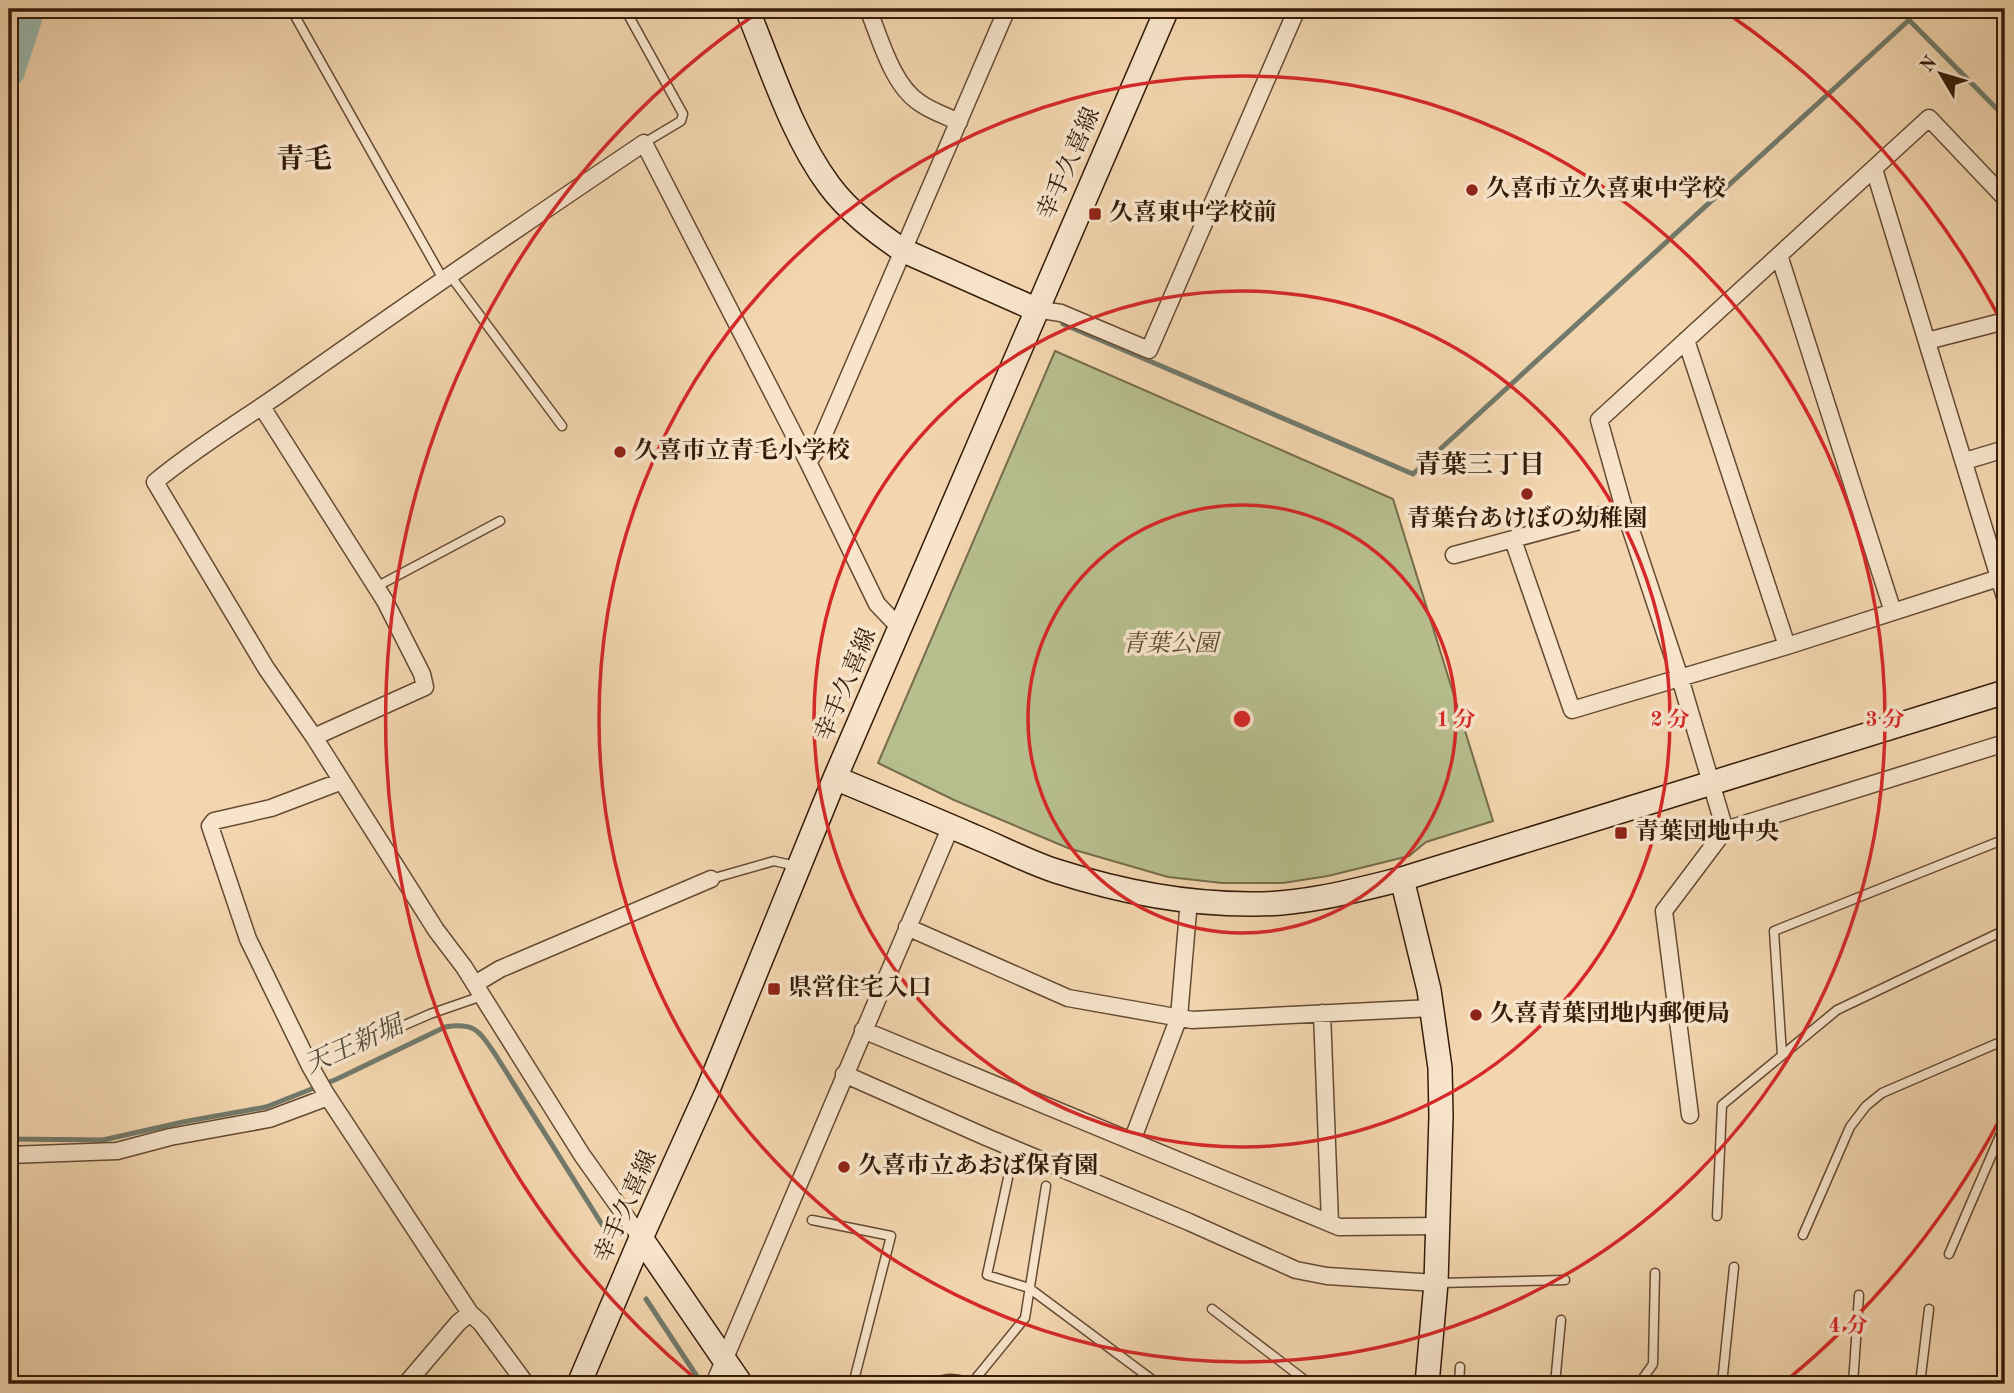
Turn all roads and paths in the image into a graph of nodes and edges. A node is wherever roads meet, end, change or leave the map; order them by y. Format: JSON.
{"nodes":[{"id":1,"x":291,"y":9,"type":"edge"},
{"id":2,"x":625,"y":9,"type":"edge"},
{"id":3,"x":747,"y":9,"type":"edge"},
{"id":4,"x":868,"y":9,"type":"edge"},
{"id":5,"x":1007,"y":9,"type":"edge"},
{"id":6,"x":1167,"y":9,"type":"edge"},
{"id":7,"x":1297,"y":9,"type":"edge"},
{"id":8,"x":959,"y":122,"type":"junction"},
{"id":9,"x":644,"y":143,"type":"junction"},
{"id":10,"x":1874,"y":169,"type":"junction"},
{"id":11,"x":2005,"y":198,"type":"edge"},
{"id":12,"x":902,"y":250,"type":"junction"},
{"id":13,"x":1779,"y":255,"type":"junction"},
{"id":14,"x":446,"y":277,"type":"junction"},
{"id":15,"x":1035,"y":309,"type":"junction"},
{"id":16,"x":2005,"y":321,"type":"edge"},
{"id":17,"x":1686,"y":340,"type":"junction"},
{"id":18,"x":1927,"y":341,"type":"junction"},
{"id":19,"x":262,"y":407,"type":"junction"},
{"id":20,"x":562,"y":426,"type":"dead end"},
{"id":21,"x":2005,"y":449,"type":"edge"},
{"id":22,"x":1965,"y":461,"type":"junction"},
{"id":23,"x":808,"y":462,"type":"junction"},
{"id":24,"x":1624,"y":509,"type":"junction"},
{"id":25,"x":500,"y":522,"type":"dead end"},
{"id":26,"x":1513,"y":540,"type":"junction"},
{"id":27,"x":1454,"y":555,"type":"dead end"},
{"id":28,"x":2002,"y":577,"type":"edge"},
{"id":29,"x":376,"y":587,"type":"junction"},
{"id":30,"x":2005,"y":597,"type":"edge"},
{"id":31,"x":1893,"y":612,"type":"junction"},
{"id":32,"x":900,"y":628,"type":"junction"},
{"id":33,"x":1787,"y":646,"type":"junction"},
{"id":34,"x":1679,"y":678,"type":"junction"},
{"id":35,"x":2005,"y":692,"type":"edge"},
{"id":36,"x":314,"y":737,"type":"junction"},
{"id":37,"x":2005,"y":743,"type":"edge"},
{"id":38,"x":835,"y":778,"type":"junction"},
{"id":39,"x":342,"y":781,"type":"junction"},
{"id":40,"x":1710,"y":783,"type":"junction"},
{"id":41,"x":951,"y":826,"type":"junction"},
{"id":42,"x":1725,"y":830,"type":"junction"},
{"id":43,"x":2005,"y":839,"type":"edge"},
{"id":44,"x":798,"y":867,"type":"junction"},
{"id":45,"x":711,"y":879,"type":"joint"},
{"id":46,"x":1402,"y":879,"type":"junction"},
{"id":47,"x":1189,"y":900,"type":"junction"},
{"id":48,"x":907,"y":927,"type":"junction"},
{"id":49,"x":2005,"y":930,"type":"edge"},
{"id":50,"x":478,"y":990,"type":"junction"},
{"id":51,"x":1432,"y":1008,"type":"junction"},
{"id":52,"x":1322,"y":1013,"type":"junction"},
{"id":53,"x":1179,"y":1017,"type":"junction"},
{"id":54,"x":863,"y":1030,"type":"junction"},
{"id":55,"x":2005,"y":1040,"type":"edge"},
{"id":56,"x":1782,"y":1055,"type":"junction"},
{"id":57,"x":313,"y":1072,"type":"junction"},
{"id":58,"x":844,"y":1074,"type":"junction"},
{"id":59,"x":327,"y":1096,"type":"junction"},
{"id":60,"x":1690,"y":1115,"type":"dead end"},
{"id":61,"x":2005,"y":1124,"type":"edge"},
{"id":62,"x":1132,"y":1141,"type":"junction"},
{"id":63,"x":9,"y":1155,"type":"edge"},
{"id":64,"x":1008,"y":1178,"type":"dead end"},
{"id":65,"x":1046,"y":1186,"type":"dead end"},
{"id":66,"x":1717,"y":1216,"type":"dead end"},
{"id":67,"x":812,"y":1220,"type":"dead end"},
{"id":68,"x":1330,"y":1223,"type":"junction"},
{"id":69,"x":1437,"y":1226,"type":"junction"},
{"id":70,"x":1803,"y":1235,"type":"dead end"},
{"id":71,"x":641,"y":1238,"type":"junction"},
{"id":72,"x":1949,"y":1254,"type":"dead end"},
{"id":73,"x":1734,"y":1267,"type":"dead end"},
{"id":74,"x":1655,"y":1273,"type":"dead end"},
{"id":75,"x":1565,"y":1280,"type":"dead end"},
{"id":76,"x":1436,"y":1283,"type":"junction"},
{"id":77,"x":1029,"y":1288,"type":"junction"},
{"id":78,"x":1859,"y":1295,"type":"dead end"},
{"id":79,"x":1212,"y":1309,"type":"dead end"},
{"id":80,"x":1929,"y":1309,"type":"dead end"},
{"id":81,"x":470,"y":1312,"type":"junction"},
{"id":82,"x":1561,"y":1320,"type":"dead end"},
{"id":83,"x":1460,"y":1367,"type":"dead end"},
{"id":84,"x":719,"y":1373,"type":"edge"},
{"id":85,"x":406,"y":1384,"type":"edge"},
{"id":86,"x":526,"y":1384,"type":"edge"},
{"id":87,"x":579,"y":1384,"type":"edge"},
{"id":88,"x":741,"y":1384,"type":"edge"},
{"id":89,"x":853,"y":1384,"type":"edge"},
{"id":90,"x":933,"y":1384,"type":"edge"},
{"id":91,"x":973,"y":1384,"type":"edge"},
{"id":92,"x":1158,"y":1384,"type":"edge"},
{"id":93,"x":1310,"y":1384,"type":"edge"},
{"id":94,"x":1427,"y":1384,"type":"edge"},
{"id":95,"x":1459,"y":1384,"type":"edge"},
{"id":96,"x":1555,"y":1384,"type":"edge"},
{"id":97,"x":1639,"y":1384,"type":"edge"},
{"id":98,"x":1722,"y":1384,"type":"edge"},
{"id":99,"x":1853,"y":1384,"type":"edge"},
{"id":100,"x":1920,"y":1384,"type":"edge"}],
"edges":[{"from":1,"to":14,"type":"lane"},
{"from":2,"to":9,"type":"lane"},
{"from":3,"to":12,"type":"street"},
{"from":4,"to":8,"type":"street"},
{"from":5,"to":8,"type":"street"},
{"from":6,"to":15,"type":"street","name":"幸手久喜線"},
{"from":7,"to":15,"type":"street"},
{"from":8,"to":12,"type":"street"},
{"from":9,"to":14,"type":"street"},
{"from":9,"to":23,"type":"street"},
{"from":10,"to":11,"type":"street"},
{"from":10,"to":13,"type":"street"},
{"from":10,"to":18,"type":"street"},
{"from":12,"to":15,"type":"street"},
{"from":12,"to":23,"type":"street"},
{"from":13,"to":17,"type":"street"},
{"from":13,"to":31,"type":"street"},
{"from":14,"to":19,"type":"street"},
{"from":14,"to":20,"type":"lane"},
{"from":15,"to":32,"type":"street","name":"幸手久喜線"},
{"from":16,"to":18,"type":"street"},
{"from":17,"to":24,"type":"street"},
{"from":17,"to":33,"type":"street"},
{"from":18,"to":22,"type":"street"},
{"from":19,"to":29,"type":"street"},
{"from":19,"to":36,"type":"street"},
{"from":21,"to":22,"type":"street"},
{"from":22,"to":28,"type":"street"},
{"from":23,"to":32,"type":"street"},
{"from":24,"to":26,"type":"street"},
{"from":24,"to":34,"type":"street"},
{"from":25,"to":29,"type":"lane"},
{"from":26,"to":27,"type":"street"},
{"from":26,"to":34,"type":"street"},
{"from":28,"to":30,"type":"street"},
{"from":28,"to":31,"type":"street"},
{"from":29,"to":36,"type":"street"},
{"from":31,"to":33,"type":"street"},
{"from":32,"to":38,"type":"street","name":"幸手久喜線"},
{"from":33,"to":34,"type":"street"},
{"from":34,"to":40,"type":"street"},
{"from":35,"to":40,"type":"street"},
{"from":36,"to":39,"type":"street"},
{"from":37,"to":42,"type":"street"},
{"from":38,"to":41,"type":"street"},
{"from":38,"to":44,"type":"street","name":"幸手久喜線"},
{"from":39,"to":50,"type":"street"},
{"from":39,"to":57,"type":"street"},
{"from":40,"to":42,"type":"street"},
{"from":40,"to":46,"type":"street"},
{"from":41,"to":47,"type":"street"},
{"from":41,"to":48,"type":"street"},
{"from":42,"to":60,"type":"street"},
{"from":43,"to":56,"type":"lane"},
{"from":44,"to":45,"type":"lane"},
{"from":44,"to":71,"type":"street","name":"幸手久喜線"},
{"from":45,"to":50,"type":"street"},
{"from":46,"to":47,"type":"street"},
{"from":46,"to":51,"type":"street"},
{"from":47,"to":53,"type":"street"},
{"from":48,"to":53,"type":"street"},
{"from":48,"to":54,"type":"street"},
{"from":49,"to":56,"type":"lane"},
{"from":50,"to":57,"type":"lane"},
{"from":50,"to":71,"type":"street"},
{"from":51,"to":52,"type":"street"},
{"from":51,"to":69,"type":"street"},
{"from":52,"to":53,"type":"street"},
{"from":52,"to":68,"type":"street"},
{"from":53,"to":62,"type":"street"},
{"from":54,"to":58,"type":"street"},
{"from":54,"to":62,"type":"street"},
{"from":55,"to":70,"type":"lane"},
{"from":56,"to":66,"type":"lane"},
{"from":57,"to":59,"type":"street"},
{"from":58,"to":76,"type":"street"},
{"from":58,"to":84,"type":"street"},
{"from":59,"to":63,"type":"street"},
{"from":59,"to":81,"type":"street"},
{"from":61,"to":72,"type":"lane"},
{"from":62,"to":68,"type":"street"},
{"from":64,"to":77,"type":"lane"},
{"from":65,"to":77,"type":"lane"},
{"from":67,"to":89,"type":"lane"},
{"from":68,"to":69,"type":"street"},
{"from":69,"to":76,"type":"street"},
{"from":71,"to":84,"type":"street"},
{"from":71,"to":87,"type":"street","name":"幸手久喜線"},
{"from":73,"to":98,"type":"lane"},
{"from":74,"to":97,"type":"lane"},
{"from":75,"to":76,"type":"lane"},
{"from":76,"to":94,"type":"street"},
{"from":77,"to":91,"type":"lane"},
{"from":77,"to":92,"type":"lane"},
{"from":78,"to":99,"type":"lane"},
{"from":79,"to":93,"type":"lane"},
{"from":80,"to":100,"type":"lane"},
{"from":81,"to":85,"type":"street"},
{"from":81,"to":86,"type":"street"},
{"from":82,"to":96,"type":"lane"},
{"from":83,"to":95,"type":"lane"},
{"from":84,"to":88,"type":"street"},
{"from":90,"to":91,"type":"lane"}]}
